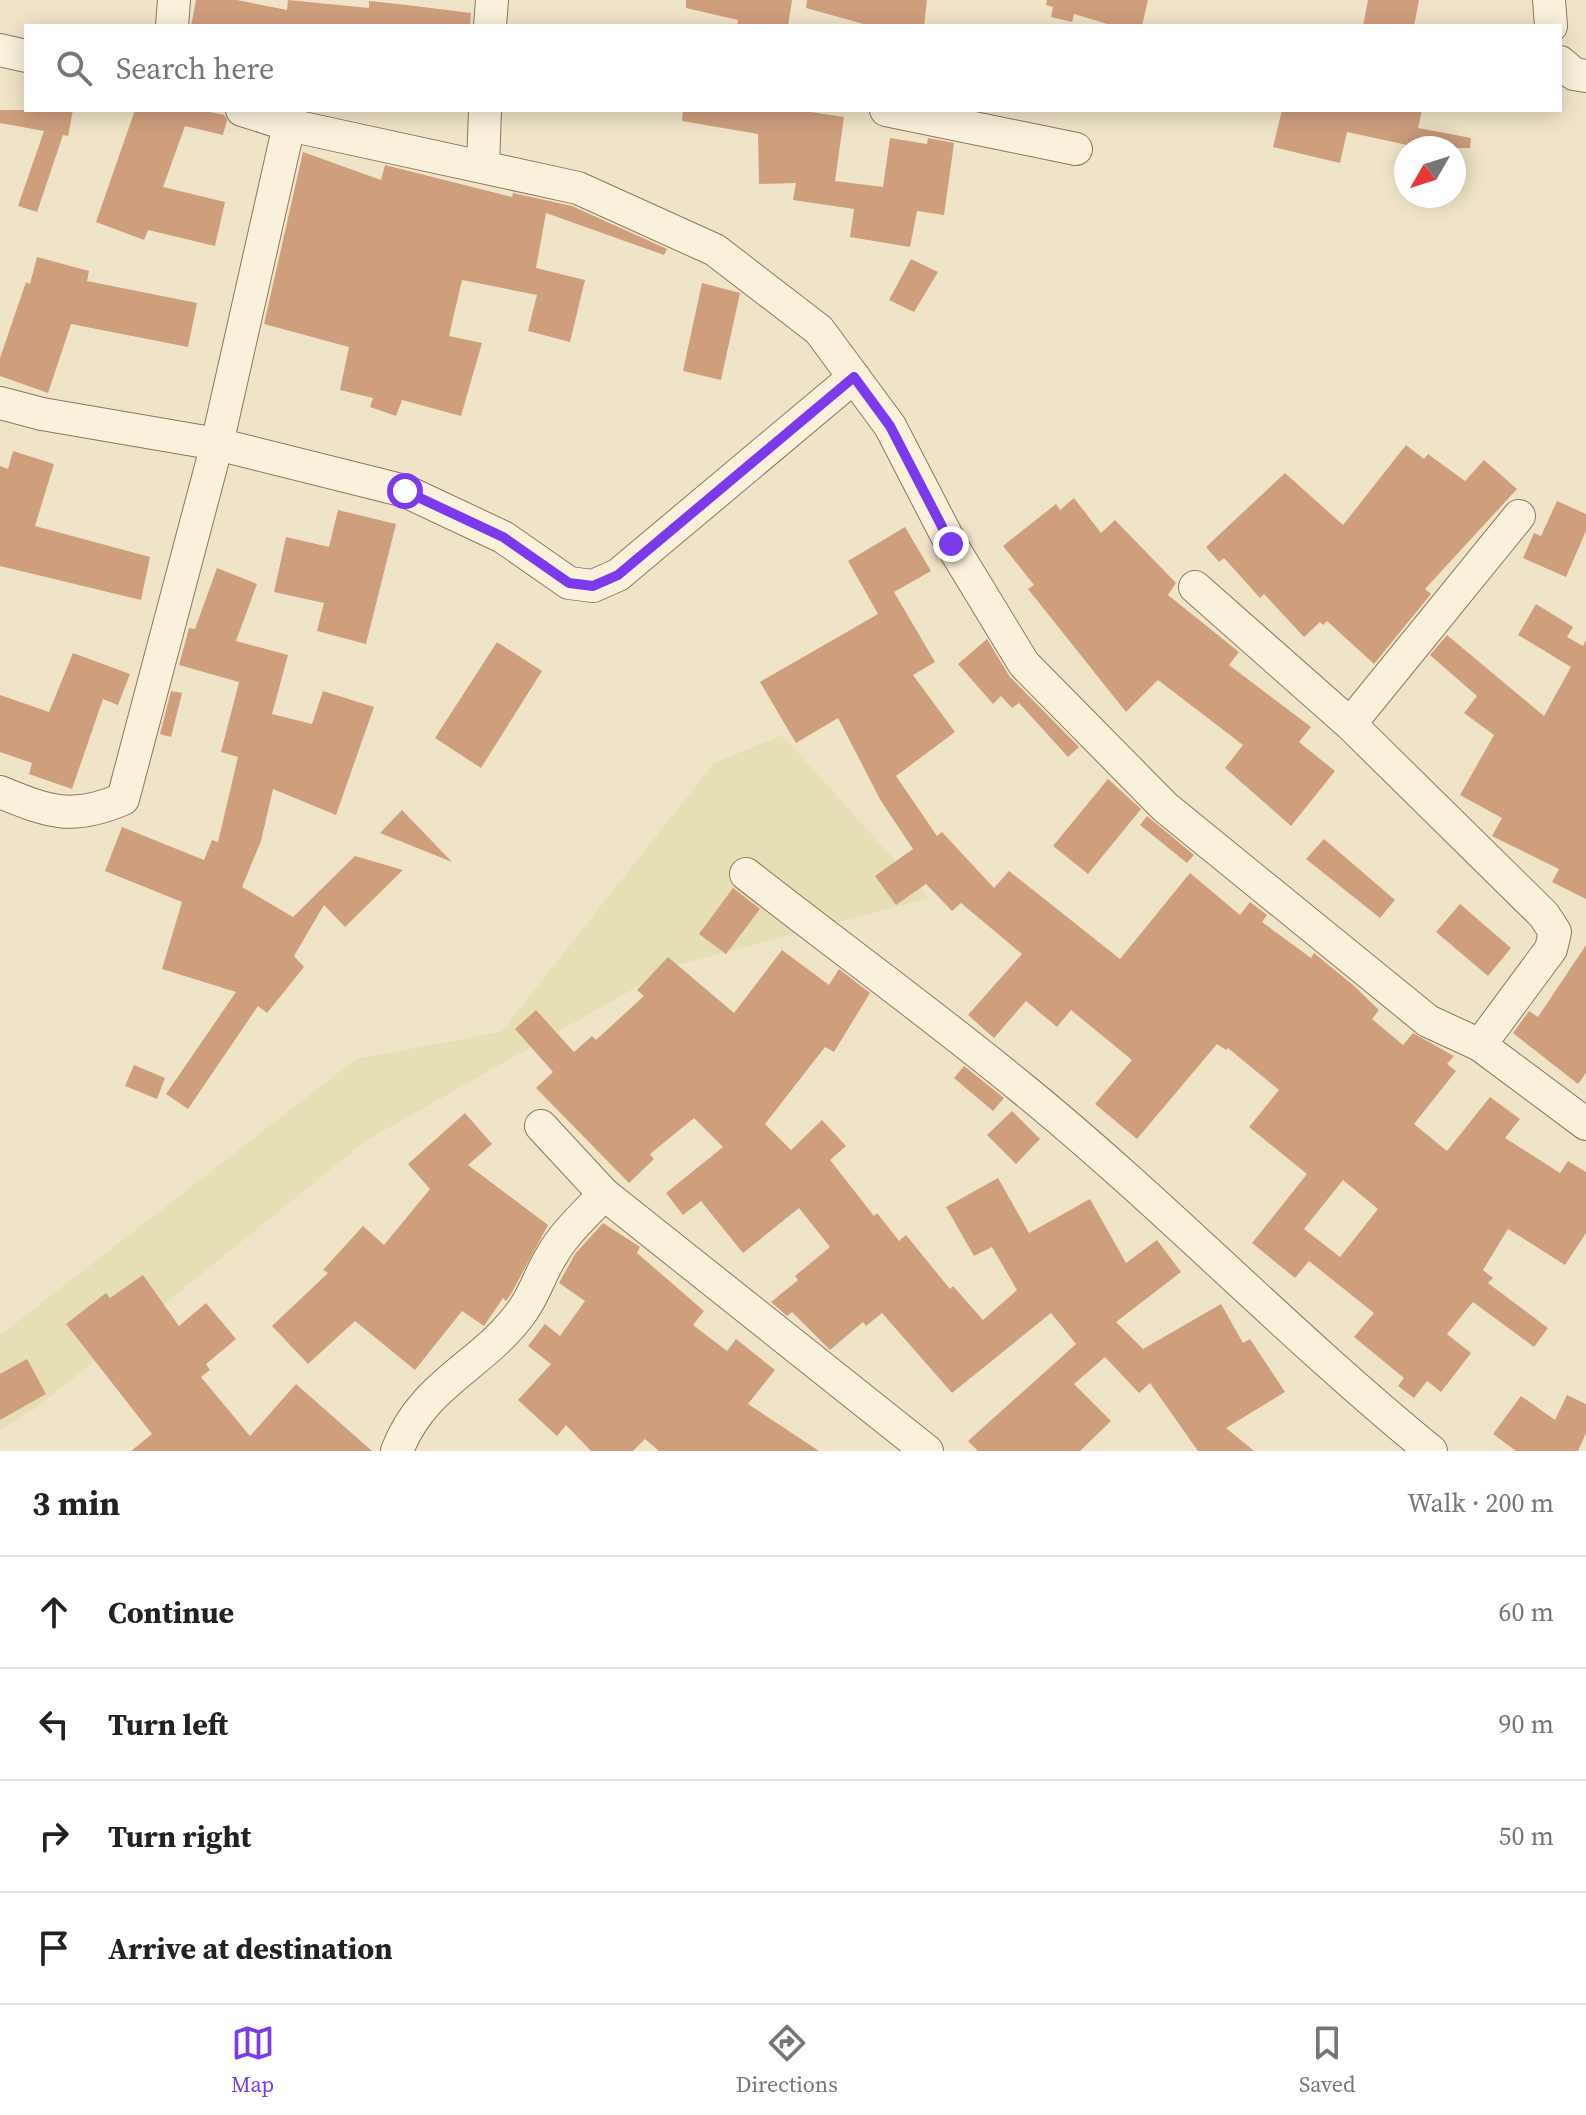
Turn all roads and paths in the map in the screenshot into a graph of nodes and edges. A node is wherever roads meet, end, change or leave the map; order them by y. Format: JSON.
{"nodes":[{"id":1,"x":174,"y":0,"type":"edge"},
{"id":2,"x":492,"y":0,"type":"edge"},
{"id":3,"x":1549,"y":0,"type":"edge"},
{"id":4,"x":172,"y":24,"type":"edge"},
{"id":5,"x":490,"y":24,"type":"edge"},
{"id":6,"x":1551,"y":24,"type":"edge"},
{"id":7,"x":0,"y":50,"type":"edge"},
{"id":8,"x":24,"y":56,"type":"edge"},
{"id":9,"x":1562,"y":64,"type":"edge"},
{"id":10,"x":1586,"y":76,"type":"edge"},
{"id":11,"x":248,"y":112,"type":"edge"},
{"id":12,"x":485,"y":112,"type":"edge"},
{"id":13,"x":896,"y":112,"type":"edge"},
{"id":14,"x":289,"y":125,"type":"junction"},
{"id":15,"x":1076,"y":149,"type":"dead end"},
{"id":16,"x":483,"y":166,"type":"junction"},
{"id":17,"x":854,"y":377,"type":"junction"},
{"id":18,"x":0,"y":403,"type":"edge"},
{"id":19,"x":217,"y":444,"type":"junction"},
{"id":20,"x":1519,"y":516,"type":"dead end"},
{"id":21,"x":1195,"y":587,"type":"dead end"},
{"id":22,"x":1350,"y":724,"type":"junction"},
{"id":23,"x":0,"y":792,"type":"edge"},
{"id":24,"x":746,"y":874,"type":"dead end"},
{"id":25,"x":1480,"y":1045,"type":"junction"},
{"id":26,"x":1586,"y":1124,"type":"edge"},
{"id":27,"x":541,"y":1126,"type":"dead end"},
{"id":28,"x":604,"y":1194,"type":"junction"},
{"id":29,"x":397,"y":1451,"type":"edge"},
{"id":30,"x":927,"y":1451,"type":"edge"},
{"id":31,"x":1431,"y":1451,"type":"edge"}],
"edges":[{"from":1,"to":4,"type":"street"},
{"from":2,"to":5,"type":"street"},
{"from":3,"to":6,"type":"street"},
{"from":7,"to":8,"type":"street"},
{"from":9,"to":10,"type":"street"},
{"from":11,"to":14,"type":"street"},
{"from":12,"to":16,"type":"street"},
{"from":13,"to":15,"type":"street"},
{"from":14,"to":16,"type":"street"},
{"from":14,"to":19,"type":"street"},
{"from":16,"to":17,"type":"street"},
{"from":17,"to":19,"type":"street"},
{"from":17,"to":25,"type":"street"},
{"from":18,"to":19,"type":"street"},
{"from":19,"to":23,"type":"street"},
{"from":20,"to":22,"type":"street"},
{"from":21,"to":22,"type":"street"},
{"from":22,"to":25,"type":"street"},
{"from":24,"to":31,"type":"street"},
{"from":25,"to":26,"type":"street"},
{"from":27,"to":28,"type":"street"},
{"from":28,"to":29,"type":"street"},
{"from":28,"to":30,"type":"street"}]}
